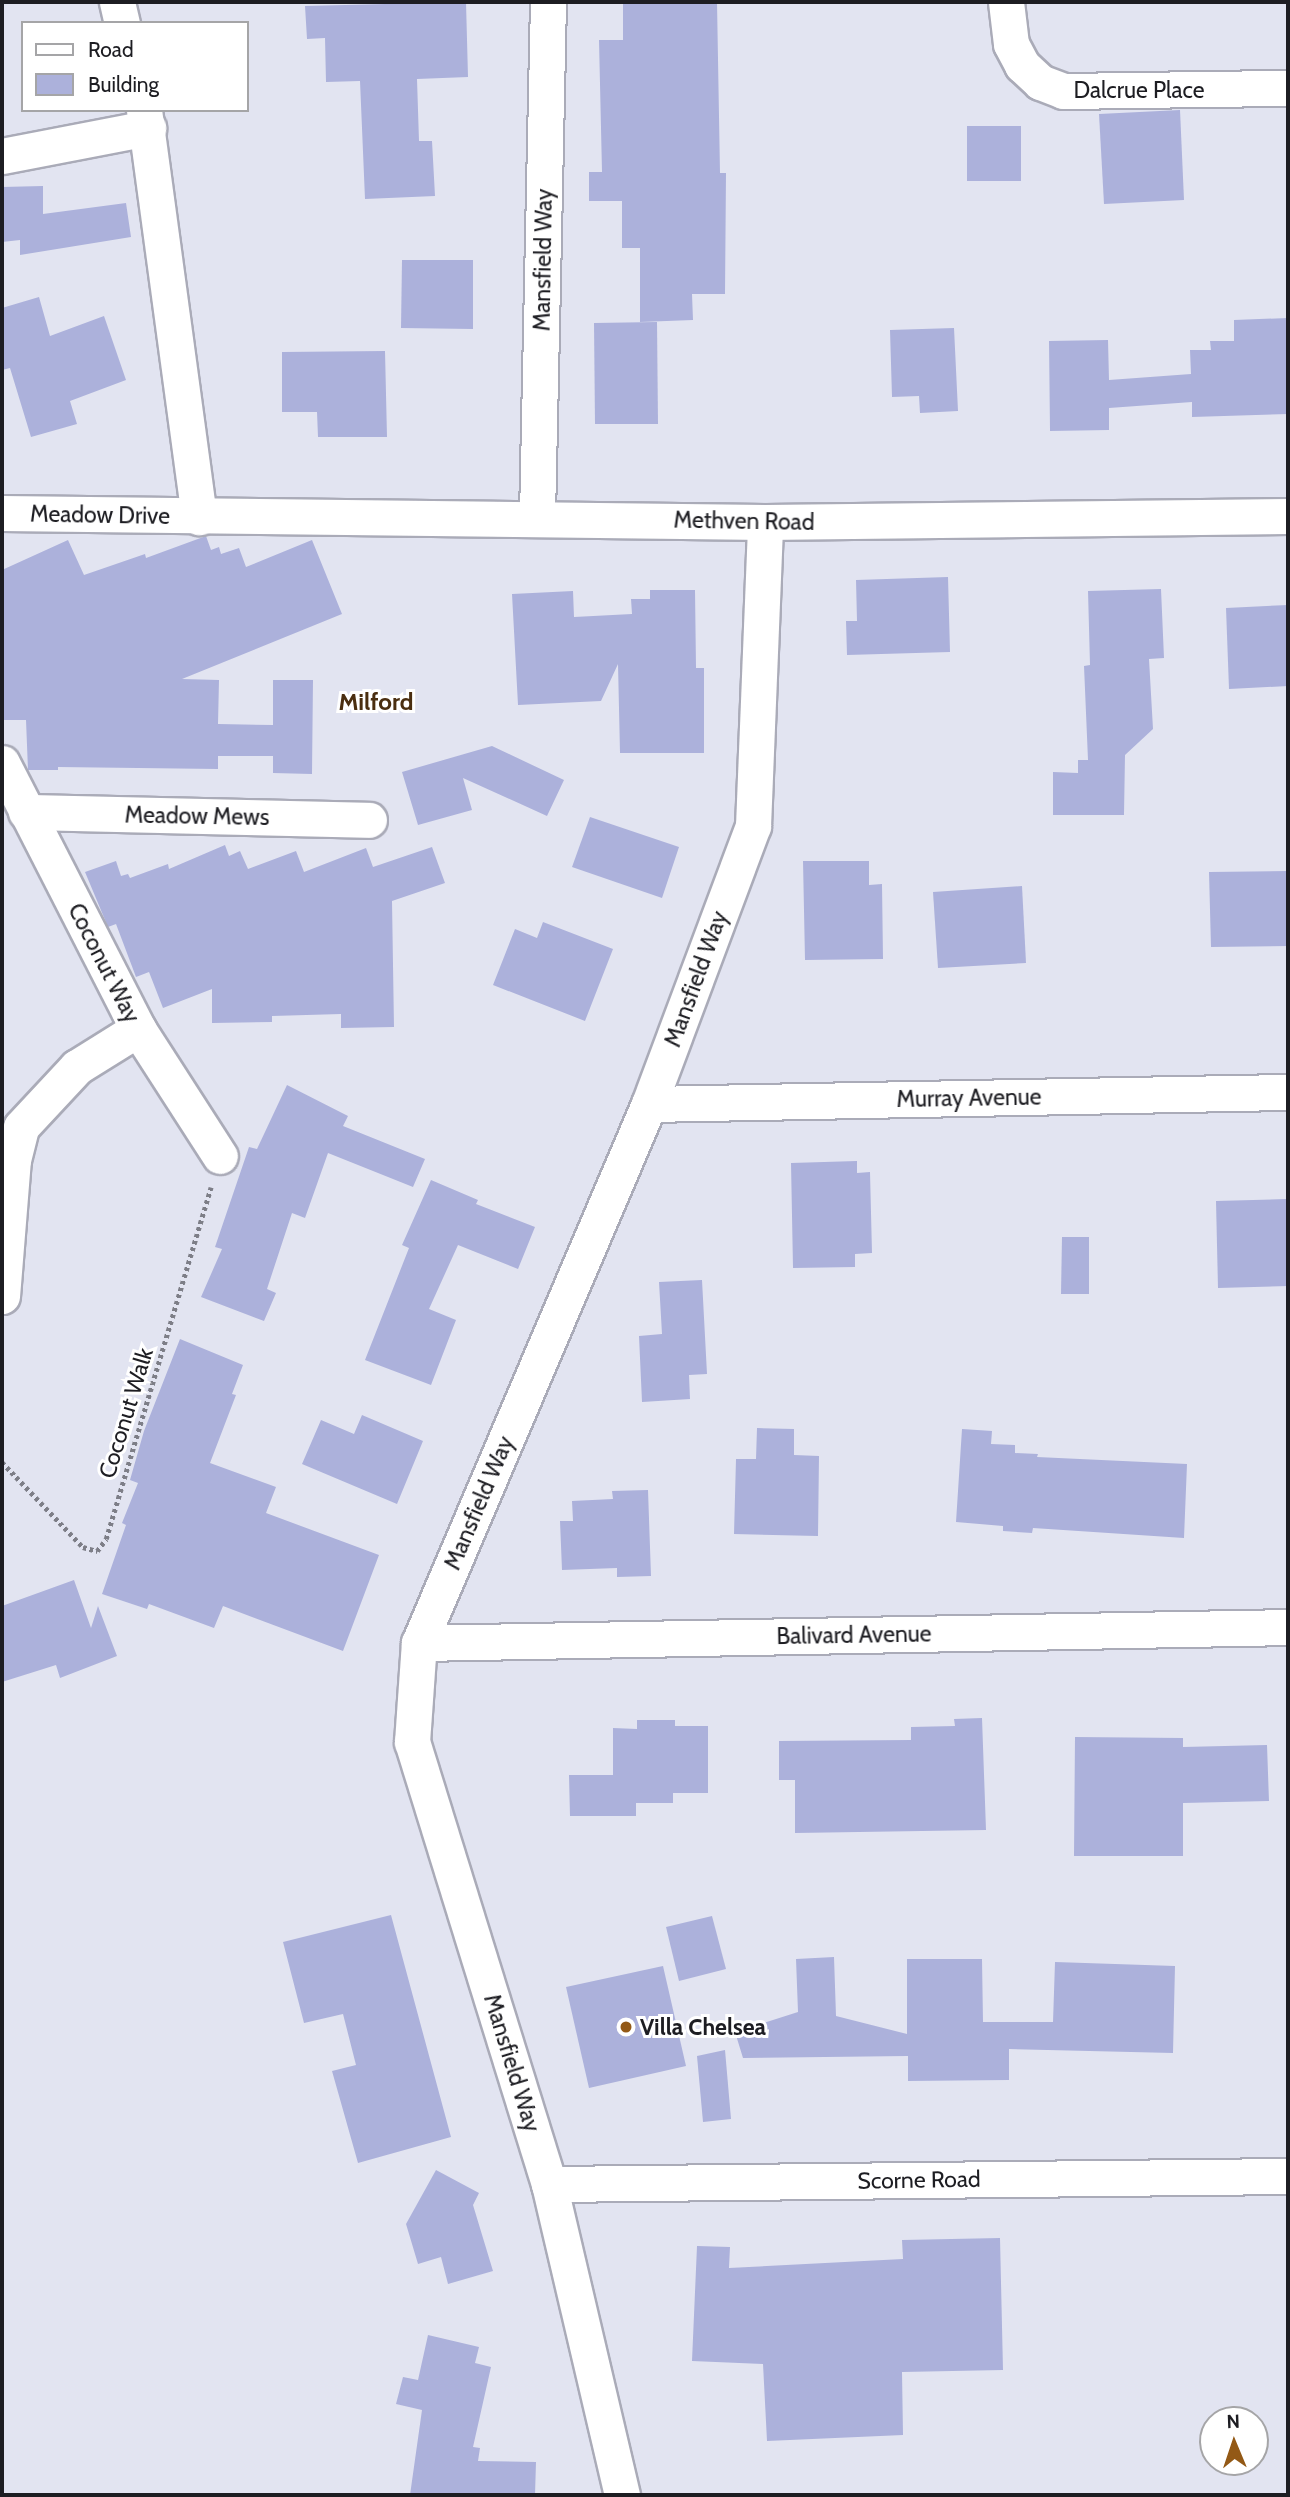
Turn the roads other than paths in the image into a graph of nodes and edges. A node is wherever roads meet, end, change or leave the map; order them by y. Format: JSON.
{"nodes":[{"id":1,"x":117,"y":2,"type":"edge"},
{"id":2,"x":548,"y":2,"type":"edge"},
{"id":3,"x":1006,"y":2,"type":"edge"},
{"id":4,"x":122,"y":21,"type":"edge"},
{"id":5,"x":1288,"y":88,"type":"edge"},
{"id":6,"x":146,"y":119,"type":"edge"},
{"id":7,"x":2,"y":156,"type":"edge"},
{"id":8,"x":2,"y":513,"type":"edge"},
{"id":9,"x":1288,"y":516,"type":"edge"},
{"id":10,"x":199,"y":517,"type":"junction"},
{"id":11,"x":537,"y":517,"type":"junction"},
{"id":12,"x":765,"y":522,"type":"junction"},
{"id":13,"x":2,"y":763,"type":"edge"},
{"id":14,"x":26,"y":812,"type":"junction"},
{"id":15,"x":369,"y":820,"type":"dead end"},
{"id":16,"x":138,"y":1029,"type":"junction"},
{"id":17,"x":1288,"y":1092,"type":"edge"},
{"id":18,"x":649,"y":1104,"type":"junction"},
{"id":19,"x":12,"y":1127,"type":"edge"},
{"id":20,"x":220,"y":1156,"type":"road end"},
{"id":21,"x":2,"y":1296,"type":"edge"},
{"id":22,"x":1288,"y":1627,"type":"edge"},
{"id":23,"x":419,"y":1643,"type":"junction"},
{"id":24,"x":1288,"y":2176,"type":"edge"},
{"id":25,"x":549,"y":2184,"type":"junction"},
{"id":26,"x":622,"y":2495,"type":"edge"}],
"edges":[{"from":1,"to":4,"type":"street"},
{"from":2,"to":11,"type":"street","name":"Mansfield Way"},
{"from":3,"to":5,"type":"street","name":"Dalcrue Place"},
{"from":6,"to":7,"type":"street"},
{"from":6,"to":10,"type":"street"},
{"from":8,"to":10,"type":"street","name":"Meadow Drive"},
{"from":9,"to":12,"type":"street","name":"Methven Road"},
{"from":10,"to":11,"type":"street","name":"Methven Road"},
{"from":11,"to":12,"type":"street","name":"Methven Road"},
{"from":12,"to":18,"type":"street","name":"Mansfield Way"},
{"from":13,"to":14,"type":"street","name":"Coconut Way"},
{"from":14,"to":15,"type":"street","name":"Meadow Mews"},
{"from":14,"to":16,"type":"street","name":"Coconut Way"},
{"from":16,"to":19,"type":"street"},
{"from":16,"to":20,"type":"street","name":"Coconut Way"},
{"from":17,"to":18,"type":"street","name":"Murray Avenue"},
{"from":18,"to":23,"type":"street","name":"Mansfield Way"},
{"from":19,"to":21,"type":"street"},
{"from":22,"to":23,"type":"street","name":"Balivard Avenue"},
{"from":23,"to":25,"type":"street","name":"Mansfield Way"},
{"from":24,"to":25,"type":"street","name":"Scorne Road"},
{"from":25,"to":26,"type":"street","name":"Mansfield Way"}]}
